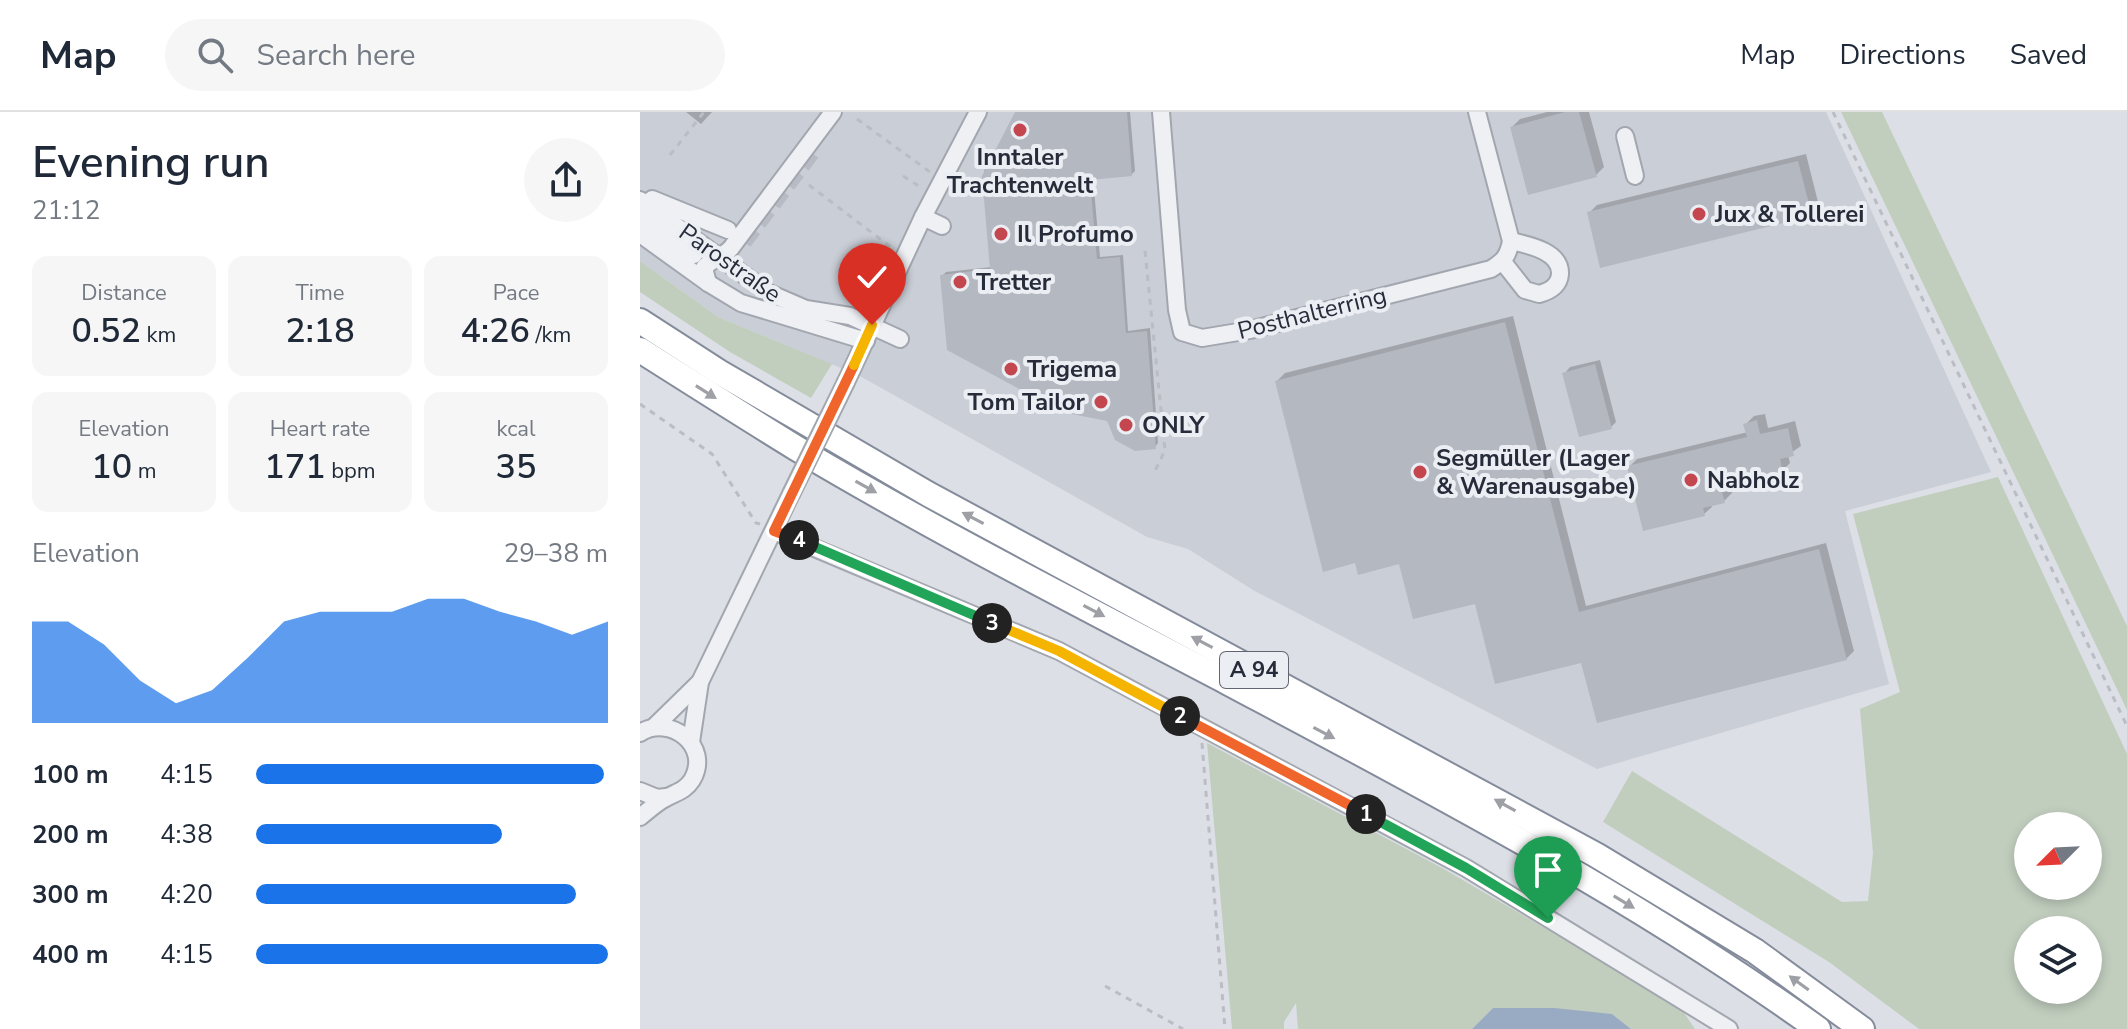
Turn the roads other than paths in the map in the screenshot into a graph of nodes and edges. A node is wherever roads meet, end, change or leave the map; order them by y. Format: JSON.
{"nodes":[{"id":1,"x":833,"y":112,"type":"edge"},
{"id":2,"x":978,"y":112,"type":"edge"},
{"id":3,"x":1161,"y":112,"type":"edge"},
{"id":4,"x":1477,"y":112,"type":"edge"},
{"id":5,"x":1625,"y":136,"type":"dead end"},
{"id":6,"x":1635,"y":176,"type":"dead end"},
{"id":7,"x":640,"y":193,"type":"edge"},
{"id":8,"x":640,"y":200,"type":"edge"},
{"id":9,"x":923,"y":217,"type":"junction"},
{"id":10,"x":640,"y":218,"type":"edge"},
{"id":11,"x":942,"y":226,"type":"dead end"},
{"id":12,"x":735,"y":231,"type":"junction"},
{"id":13,"x":640,"y":234,"type":"edge"},
{"id":14,"x":1511,"y":241,"type":"junction"},
{"id":15,"x":727,"y":252,"type":"junction"},
{"id":16,"x":694,"y":255,"type":"dead end"},
{"id":17,"x":1503,"y":262,"type":"junction"},
{"id":18,"x":708,"y":283,"type":"junction"},
{"id":19,"x":640,"y":321,"type":"edge"},
{"id":20,"x":869,"y":333,"type":"junction"},
{"id":21,"x":900,"y":339,"type":"dead end"},
{"id":22,"x":640,"y":350,"type":"edge"},
{"id":23,"x":774,"y":531,"type":"junction"},
{"id":24,"x":700,"y":682,"type":"junction"},
{"id":25,"x":645,"y":730,"type":"edge"},
{"id":26,"x":691,"y":742,"type":"junction"},
{"id":27,"x":640,"y":791,"type":"edge"},
{"id":28,"x":666,"y":797,"type":"junction"},
{"id":29,"x":640,"y":817,"type":"edge"},
{"id":30,"x":1714,"y":1024,"type":"edge"},
{"id":31,"x":1729,"y":1029,"type":"edge"},
{"id":32,"x":1818,"y":1029,"type":"edge"},
{"id":33,"x":1862,"y":1029,"type":"edge"}],
"edges":[{"from":1,"to":12,"type":"street"},
{"from":2,"to":9,"type":"street"},
{"from":3,"to":17,"type":"street","name":"Posthalterring"},
{"from":4,"to":14,"type":"street"},
{"from":5,"to":6,"type":"street"},
{"from":7,"to":12,"type":"street"},
{"from":8,"to":15,"type":"street","name":"Parostraße"},
{"from":9,"to":11,"type":"street"},
{"from":9,"to":20,"type":"street"},
{"from":10,"to":16,"type":"street"},
{"from":12,"to":15,"type":"street"},
{"from":13,"to":18,"type":"street","name":"Parostraße"},
{"from":14,"to":17,"type":"street"},
{"from":14,"to":17,"type":"street"},
{"from":15,"to":18,"type":"street"},
{"from":15,"to":20,"type":"street","name":"Parostraße"},
{"from":18,"to":20,"type":"street","name":"Parostraße"},
{"from":33,"to":19,"type":"highway","number":"A 94","one_way":true},
{"from":20,"to":21,"type":"street"},
{"from":20,"to":23,"type":"street","bridge":true},
{"from":22,"to":32,"type":"highway","number":"A 94","one_way":true},
{"from":23,"to":24,"type":"street"},
{"from":23,"to":30,"type":"street"},
{"from":24,"to":25,"type":"street"},
{"from":24,"to":26,"type":"street"},
{"from":25,"to":26,"type":"street"},
{"from":26,"to":28,"type":"street"},
{"from":27,"to":28,"type":"street"},
{"from":28,"to":29,"type":"street"},
{"from":30,"to":31,"type":"street"}]}
